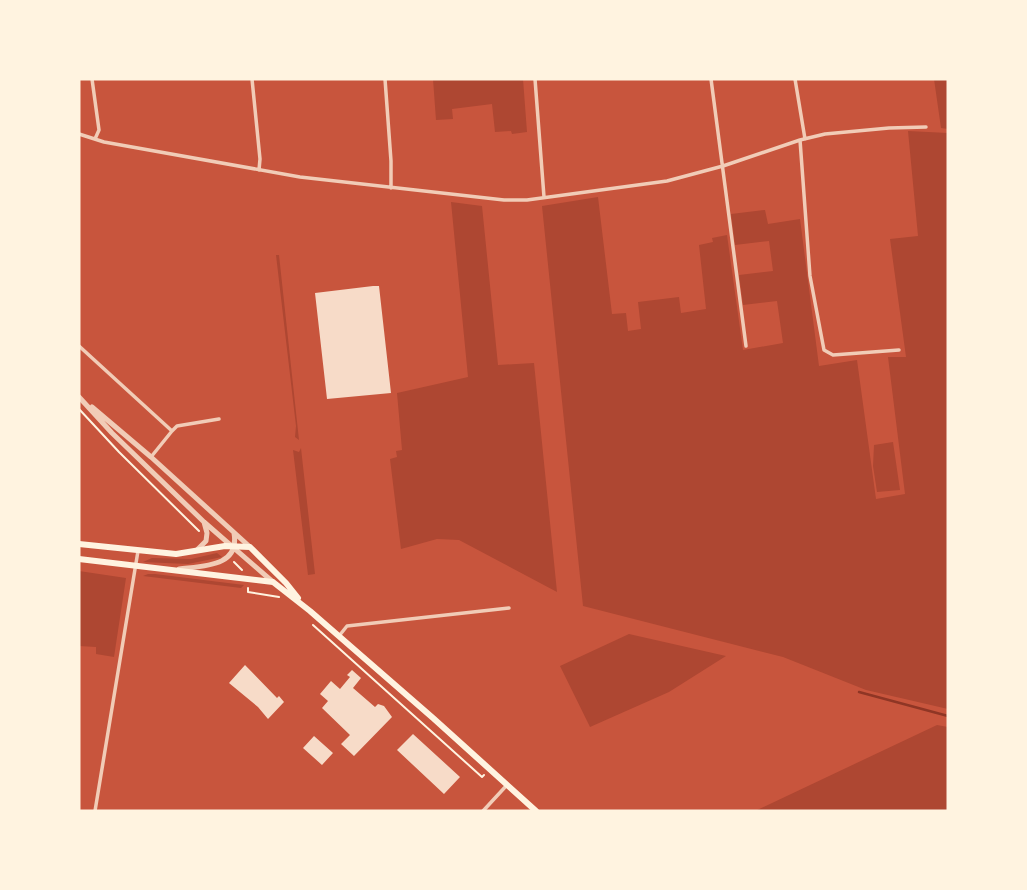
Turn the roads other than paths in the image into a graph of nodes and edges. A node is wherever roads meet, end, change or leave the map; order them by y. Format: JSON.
{"nodes":[{"id":1,"x":92,"y":79,"type":"edge"},
{"id":2,"x":252,"y":79,"type":"edge"},
{"id":3,"x":385,"y":79,"type":"edge"},
{"id":4,"x":535,"y":79,"type":"edge"},
{"id":5,"x":711,"y":79,"type":"edge"},
{"id":6,"x":795,"y":79,"type":"edge"},
{"id":7,"x":926,"y":127,"type":"dead end"},
{"id":8,"x":79,"y":134,"type":"edge"},
{"id":9,"x":95,"y":139,"type":"junction"},
{"id":10,"x":802,"y":139,"type":"junction"},
{"id":11,"x":723,"y":166,"type":"junction"},
{"id":12,"x":259,"y":170,"type":"junction"},
{"id":13,"x":391,"y":188,"type":"junction"},
{"id":14,"x":544,"y":197,"type":"junction"},
{"id":15,"x":79,"y":346,"type":"edge"},
{"id":16,"x":746,"y":346,"type":"dead end"},
{"id":17,"x":899,"y":350,"type":"dead end"},
{"id":18,"x":79,"y":397,"type":"edge"},
{"id":19,"x":219,"y":419,"type":"dead end"},
{"id":20,"x":172,"y":431,"type":"junction"},
{"id":21,"x":152,"y":457,"type":"junction"},
{"id":22,"x":204,"y":522,"type":"junction"},
{"id":23,"x":233,"y":531,"type":"junction"},
{"id":24,"x":79,"y":544,"type":"edge"},
{"id":25,"x":234,"y":547,"type":"junction"},
{"id":26,"x":250,"y":547,"type":"junction"},
{"id":27,"x":138,"y":551,"type":"junction"},
{"id":28,"x":191,"y":553,"type":"junction"},
{"id":29,"x":79,"y":559,"type":"edge"},
{"id":30,"x":136,"y":566,"type":"junction"},
{"id":31,"x":169,"y":571,"type":"junction"},
{"id":32,"x":273,"y":582,"type":"junction"},
{"id":33,"x":303,"y":605,"type":"junction"},
{"id":34,"x":509,"y":608,"type":"dead end"},
{"id":35,"x":339,"y":636,"type":"junction"},
{"id":36,"x":507,"y":785,"type":"junction"},
{"id":37,"x":95,"y":811,"type":"edge"},
{"id":38,"x":483,"y":811,"type":"edge"},
{"id":39,"x":536,"y":811,"type":"edge"}],
"edges":[{"from":1,"to":9,"type":"street"},
{"from":2,"to":12,"type":"street"},
{"from":3,"to":13,"type":"street"},
{"from":4,"to":14,"type":"street"},
{"from":5,"to":11,"type":"street"},
{"from":6,"to":10,"type":"street"},
{"from":7,"to":10,"type":"street"},
{"from":8,"to":9,"type":"street"},
{"from":9,"to":12,"type":"street"},
{"from":10,"to":11,"type":"street"},
{"from":10,"to":17,"type":"street"},
{"from":11,"to":14,"type":"street"},
{"from":11,"to":16,"type":"street"},
{"from":12,"to":13,"type":"street"},
{"from":13,"to":14,"type":"street"},
{"from":15,"to":20,"type":"street"},
{"from":18,"to":21,"type":"street"},
{"from":18,"to":22,"type":"street"},
{"from":19,"to":20,"type":"street"},
{"from":20,"to":21,"type":"street"},
{"from":21,"to":23,"type":"street"},
{"from":22,"to":25,"type":"street"},
{"from":22,"to":28,"type":"street"},
{"from":23,"to":25,"type":"street"},
{"from":23,"to":26,"type":"street"},
{"from":24,"to":27,"type":"main road"},
{"from":25,"to":26,"type":"main road"},
{"from":25,"to":28,"type":"main road"},
{"from":25,"to":31,"type":"street"},
{"from":25,"to":32,"type":"street"},
{"from":26,"to":33,"type":"main road"},
{"from":27,"to":28,"type":"main road"},
{"from":27,"to":30,"type":"street"},
{"from":29,"to":30,"type":"main road"},
{"from":30,"to":31,"type":"main road"},
{"from":30,"to":37,"type":"street"},
{"from":31,"to":32,"type":"main road"},
{"from":32,"to":33,"type":"main road"},
{"from":33,"to":35,"type":"main road"},
{"from":34,"to":35,"type":"street"},
{"from":35,"to":36,"type":"main road"},
{"from":36,"to":38,"type":"street"},
{"from":36,"to":39,"type":"main road"}]}
